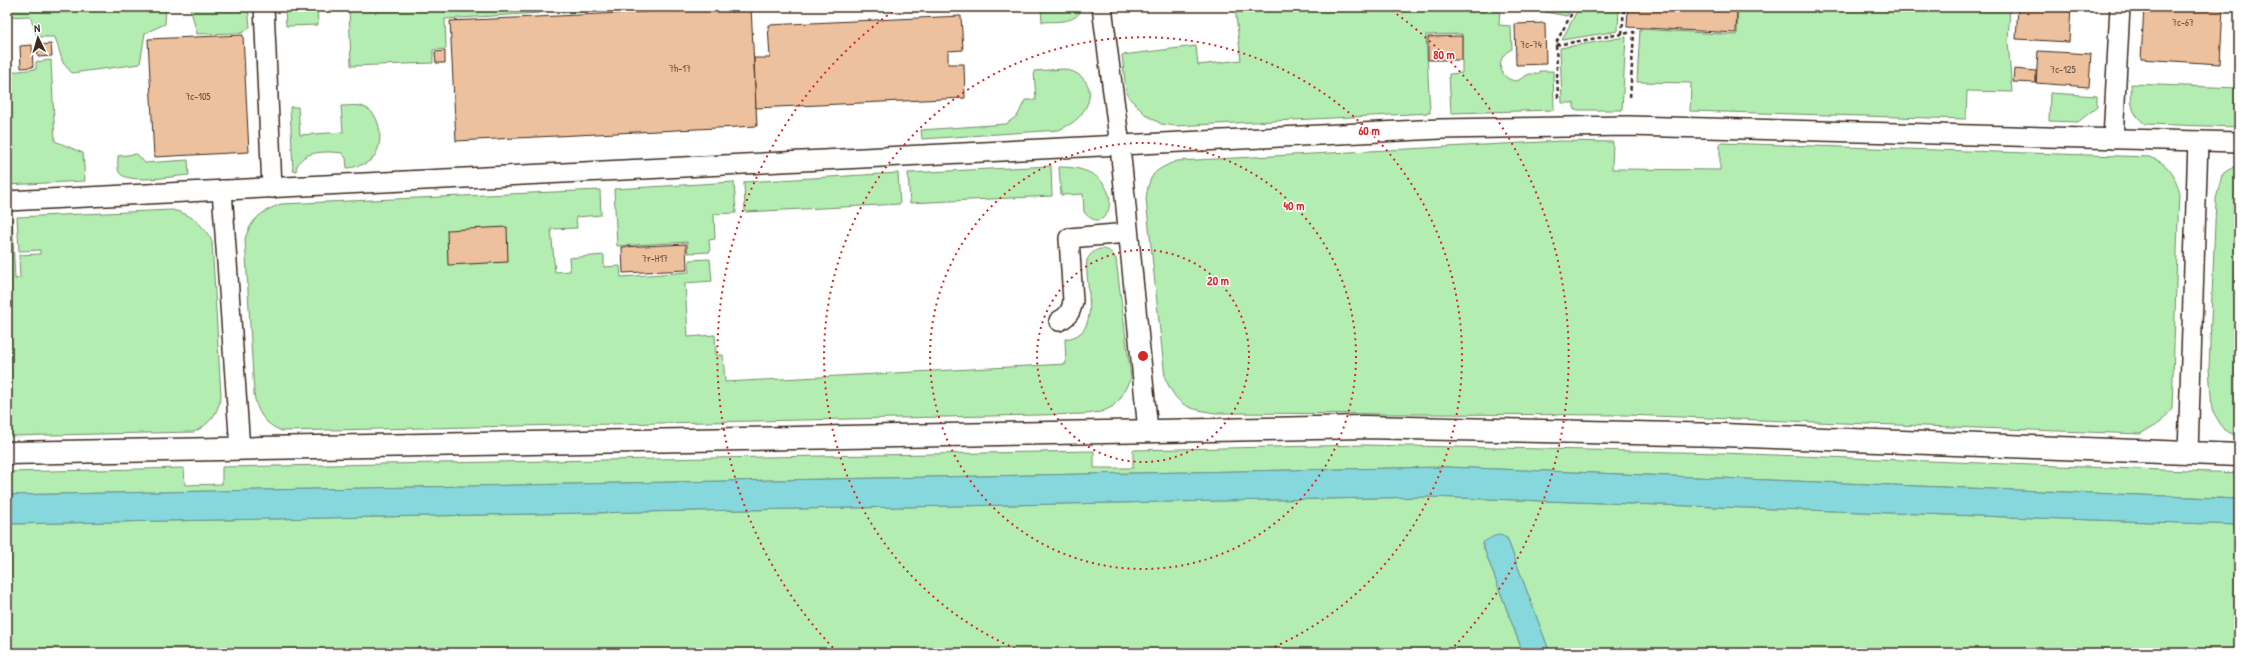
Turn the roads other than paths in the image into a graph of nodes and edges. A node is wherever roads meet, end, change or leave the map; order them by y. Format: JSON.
{"nodes":[{"id":1,"x":264,"y":7,"type":"edge"},
{"id":2,"x":1102,"y":7,"type":"edge"},
{"id":3,"x":2120,"y":7,"type":"edge"},
{"id":4,"x":2113,"y":138,"type":"junction"},
{"id":5,"x":2198,"y":141,"type":"junction"},
{"id":6,"x":2239,"y":142,"type":"edge"},
{"id":7,"x":1120,"y":146,"type":"junction"},
{"id":8,"x":272,"y":188,"type":"junction"},
{"id":9,"x":222,"y":190,"type":"junction"},
{"id":10,"x":7,"y":201,"type":"edge"},
{"id":11,"x":1128,"y":233,"type":"junction"},
{"id":12,"x":1059,"y":321,"type":"dead end"},
{"id":13,"x":1148,"y":431,"type":"junction"},
{"id":14,"x":240,"y":448,"type":"junction"},
{"id":15,"x":7,"y":453,"type":"edge"},
{"id":16,"x":2188,"y":454,"type":"junction"},
{"id":17,"x":2239,"y":455,"type":"edge"}],
"edges":[{"from":1,"to":8,"type":"lane"},
{"from":2,"to":7,"type":"lane"},
{"from":3,"to":4,"type":"lane"},
{"from":4,"to":5,"type":"lane"},
{"from":4,"to":7,"type":"lane"},
{"from":5,"to":6,"type":"lane"},
{"from":5,"to":16,"type":"lane"},
{"from":7,"to":8,"type":"lane"},
{"from":7,"to":11,"type":"lane"},
{"from":8,"to":9,"type":"lane"},
{"from":9,"to":10,"type":"lane"},
{"from":9,"to":14,"type":"lane"},
{"from":11,"to":12,"type":"lane"},
{"from":11,"to":13,"type":"lane"},
{"from":13,"to":14,"type":"street"},
{"from":13,"to":16,"type":"street"},
{"from":14,"to":15,"type":"street"},
{"from":16,"to":17,"type":"street"}]}
